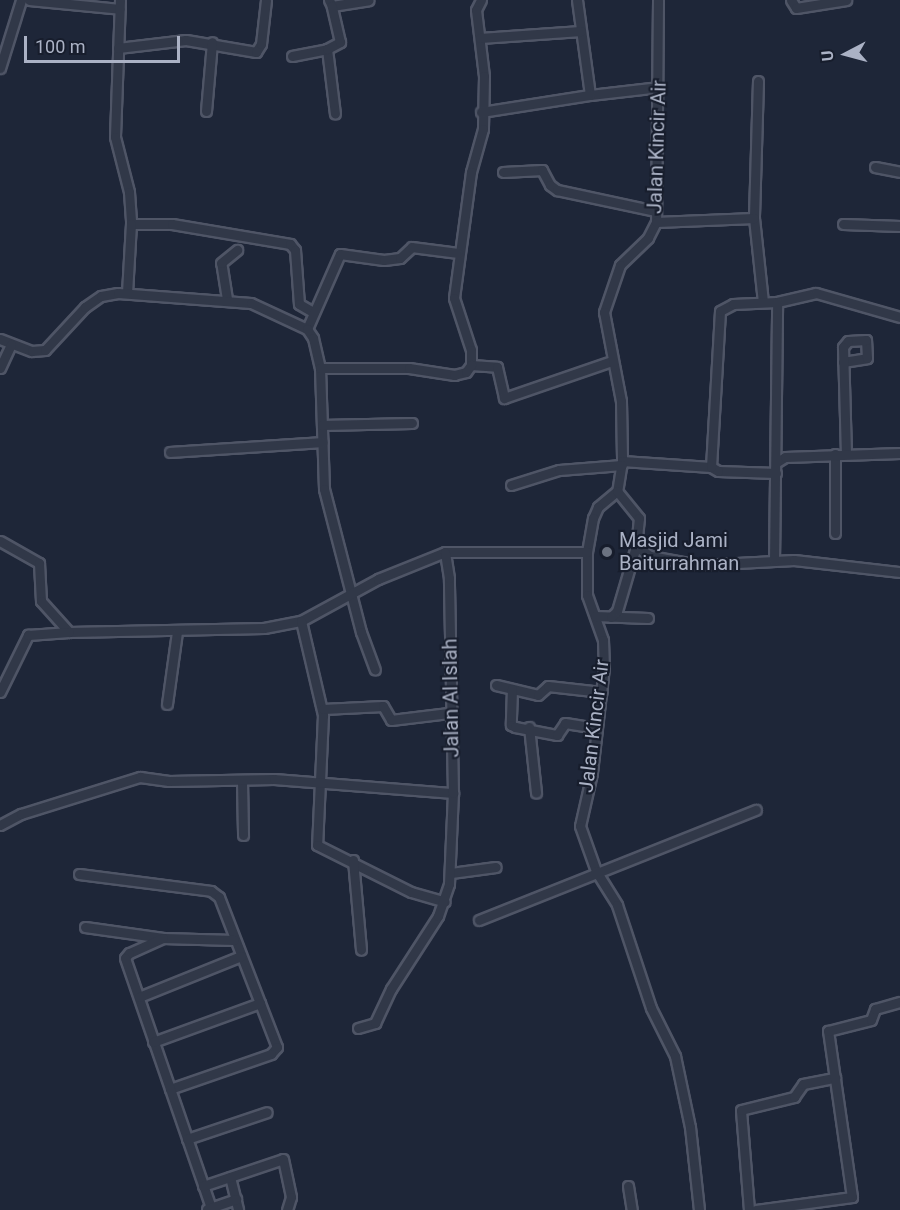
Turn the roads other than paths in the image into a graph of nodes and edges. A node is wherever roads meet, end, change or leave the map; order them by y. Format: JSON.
{"nodes":[{"id":1,"x":21,"y":0,"type":"edge"},
{"id":2,"x":29,"y":0,"type":"edge"},
{"id":3,"x":266,"y":0,"type":"edge"},
{"id":4,"x":369,"y":0,"type":"edge"},
{"id":5,"x":481,"y":0,"type":"edge"},
{"id":6,"x":577,"y":0,"type":"edge"},
{"id":7,"x":658,"y":0,"type":"edge"},
{"id":8,"x":791,"y":0,"type":"edge"},
{"id":9,"x":846,"y":0,"type":"edge"},
{"id":10,"x":330,"y":3,"type":"edge"},
{"id":11,"x":120,"y":4,"type":"edge"},
{"id":12,"x":581,"y":31,"type":"junction"},
{"id":13,"x":480,"y":38,"type":"junction"},
{"id":14,"x":212,"y":42,"type":"junction"},
{"id":15,"x":118,"y":48,"type":"junction"},
{"id":16,"x":327,"y":49,"type":"junction"},
{"id":17,"x":292,"y":56,"type":"dead end"},
{"id":18,"x":0,"y":68,"type":"edge"},
{"id":19,"x":758,"y":81,"type":"dead end"},
{"id":20,"x":660,"y":87,"type":"junction"},
{"id":21,"x":590,"y":95,"type":"junction"},
{"id":22,"x":206,"y":111,"type":"dead end"},
{"id":23,"x":481,"y":112,"type":"junction"},
{"id":24,"x":335,"y":114,"type":"dead end"},
{"id":25,"x":875,"y":167,"type":"dead end"},
{"id":26,"x":503,"y":172,"type":"dead end"},
{"id":27,"x":900,"y":172,"type":"edge"},
{"id":28,"x":655,"y":211,"type":"junction"},
{"id":29,"x":754,"y":218,"type":"junction"},
{"id":30,"x":656,"y":222,"type":"junction"},
{"id":31,"x":131,"y":224,"type":"junction"},
{"id":32,"x":843,"y":224,"type":"dead end"},
{"id":33,"x":900,"y":226,"type":"edge"},
{"id":34,"x":237,"y":250,"type":"dead end"},
{"id":35,"x":458,"y":253,"type":"junction"},
{"id":36,"x":127,"y":294,"type":"junction"},
{"id":37,"x":227,"y":299,"type":"junction"},
{"id":38,"x":763,"y":302,"type":"junction"},
{"id":39,"x":777,"y":302,"type":"junction"},
{"id":40,"x":313,"y":312,"type":"junction"},
{"id":41,"x":900,"y":317,"type":"edge"},
{"id":42,"x":307,"y":329,"type":"junction"},
{"id":43,"x":0,"y":339,"type":"edge"},
{"id":44,"x":11,"y":344,"type":"junction"},
{"id":45,"x":612,"y":362,"type":"junction"},
{"id":46,"x":843,"y":362,"type":"dead end"},
{"id":47,"x":471,"y":365,"type":"junction"},
{"id":48,"x":0,"y":368,"type":"edge"},
{"id":49,"x":320,"y":368,"type":"junction"},
{"id":50,"x":412,"y":423,"type":"dead end"},
{"id":51,"x":322,"y":425,"type":"junction"},
{"id":52,"x":323,"y":442,"type":"junction"},
{"id":53,"x":170,"y":452,"type":"dead end"},
{"id":54,"x":846,"y":453,"type":"junction"},
{"id":55,"x":900,"y":453,"type":"edge"},
{"id":56,"x":835,"y":454,"type":"junction"},
{"id":57,"x":777,"y":462,"type":"junction"},
{"id":58,"x":622,"y":463,"type":"junction"},
{"id":59,"x":711,"y":467,"type":"junction"},
{"id":60,"x":776,"y":473,"type":"junction"},
{"id":61,"x":511,"y":485,"type":"dead end"},
{"id":62,"x":617,"y":491,"type":"junction"},
{"id":63,"x":835,"y":533,"type":"dead end"},
{"id":64,"x":0,"y":541,"type":"edge"},
{"id":65,"x":636,"y":546,"type":"junction"},
{"id":66,"x":445,"y":552,"type":"junction"},
{"id":67,"x":587,"y":552,"type":"junction"},
{"id":68,"x":774,"y":561,"type":"junction"},
{"id":69,"x":900,"y":572,"type":"edge"},
{"id":70,"x":353,"y":591,"type":"junction"},
{"id":71,"x":595,"y":616,"type":"junction"},
{"id":72,"x":611,"y":617,"type":"junction"},
{"id":73,"x":648,"y":618,"type":"dead end"},
{"id":74,"x":302,"y":621,"type":"junction"},
{"id":75,"x":69,"y":632,"type":"junction"},
{"id":76,"x":177,"y":632,"type":"junction"},
{"id":77,"x":375,"y":670,"type":"dead end"},
{"id":78,"x":496,"y":685,"type":"dead end"},
{"id":79,"x":512,"y":689,"type":"junction"},
{"id":80,"x":0,"y":692,"type":"edge"},
{"id":81,"x":602,"y":692,"type":"junction"},
{"id":82,"x":167,"y":704,"type":"dead end"},
{"id":83,"x":323,"y":709,"type":"junction"},
{"id":84,"x":449,"y":713,"type":"junction"},
{"id":85,"x":529,"y":727,"type":"junction"},
{"id":86,"x":596,"y":728,"type":"junction"},
{"id":87,"x":242,"y":781,"type":"junction"},
{"id":88,"x":320,"y":782,"type":"junction"},
{"id":89,"x":453,"y":793,"type":"junction"},
{"id":90,"x":536,"y":793,"type":"dead end"},
{"id":91,"x":756,"y":810,"type":"dead end"},
{"id":92,"x":0,"y":825,"type":"edge"},
{"id":93,"x":243,"y":835,"type":"dead end"},
{"id":94,"x":353,"y":860,"type":"junction"},
{"id":95,"x":496,"y":867,"type":"dead end"},
{"id":96,"x":596,"y":872,"type":"junction"},
{"id":97,"x":451,"y":873,"type":"junction"},
{"id":98,"x":79,"y":874,"type":"dead end"},
{"id":99,"x":445,"y":902,"type":"junction"},
{"id":100,"x":479,"y":920,"type":"dead end"},
{"id":101,"x":85,"y":927,"type":"dead end"},
{"id":102,"x":163,"y":938,"type":"junction"},
{"id":103,"x":234,"y":940,"type":"junction"},
{"id":104,"x":361,"y":950,"type":"dead end"},
{"id":105,"x":241,"y":957,"type":"junction"},
{"id":106,"x":139,"y":998,"type":"junction"},
{"id":107,"x":900,"y":1002,"type":"edge"},
{"id":108,"x":260,"y":1003,"type":"junction"},
{"id":109,"x":358,"y":1028,"type":"dead end"},
{"id":110,"x":153,"y":1042,"type":"junction"},
{"id":111,"x":835,"y":1078,"type":"junction"},
{"id":112,"x":170,"y":1089,"type":"junction"},
{"id":113,"x":267,"y":1112,"type":"dead end"},
{"id":114,"x":187,"y":1139,"type":"junction"},
{"id":115,"x":230,"y":1177,"type":"junction"},
{"id":116,"x":203,"y":1185,"type":"junction"},
{"id":117,"x":628,"y":1186,"type":"dead end"},
{"id":118,"x":236,"y":1199,"type":"junction"},
{"id":119,"x":208,"y":1209,"type":"edge"},
{"id":120,"x":238,"y":1210,"type":"edge"},
{"id":121,"x":287,"y":1210,"type":"edge"},
{"id":122,"x":632,"y":1210,"type":"edge"},
{"id":123,"x":699,"y":1210,"type":"edge"},
{"id":124,"x":749,"y":1210,"type":"edge"},
{"id":125,"x":756,"y":1210,"type":"edge"}],
"edges":[{"from":1,"to":18,"type":"street"},
{"from":2,"to":11,"type":"street"},
{"from":3,"to":14,"type":"street"},
{"from":4,"to":10,"type":"street"},
{"from":5,"to":13,"type":"street"},
{"from":6,"to":12,"type":"street"},
{"from":7,"to":20,"type":"street","name":"Jalan Kincir Air"},
{"from":8,"to":9,"type":"street"},
{"from":10,"to":16,"type":"street"},
{"from":11,"to":15,"type":"street"},
{"from":12,"to":13,"type":"street"},
{"from":12,"to":21,"type":"street"},
{"from":13,"to":23,"type":"street"},
{"from":14,"to":15,"type":"street"},
{"from":14,"to":22,"type":"street"},
{"from":15,"to":31,"type":"street"},
{"from":16,"to":17,"type":"street"},
{"from":16,"to":24,"type":"street"},
{"from":19,"to":29,"type":"street"},
{"from":20,"to":21,"type":"street"},
{"from":20,"to":28,"type":"street","name":"Jalan Kincir Air"},
{"from":21,"to":23,"type":"street"},
{"from":23,"to":35,"type":"street"},
{"from":25,"to":27,"type":"street"},
{"from":26,"to":28,"type":"street"},
{"from":28,"to":30,"type":"street","name":"Jalan Kincir Air"},
{"from":29,"to":30,"type":"street"},
{"from":29,"to":38,"type":"street"},
{"from":30,"to":45,"type":"street","name":"Jalan Kincir Air"},
{"from":31,"to":36,"type":"street"},
{"from":31,"to":40,"type":"street"},
{"from":32,"to":33,"type":"street"},
{"from":34,"to":37,"type":"street"},
{"from":35,"to":40,"type":"street"},
{"from":35,"to":47,"type":"street"},
{"from":36,"to":37,"type":"street"},
{"from":36,"to":44,"type":"street"},
{"from":37,"to":42,"type":"street"},
{"from":38,"to":39,"type":"street"},
{"from":38,"to":59,"type":"street"},
{"from":39,"to":41,"type":"street"},
{"from":39,"to":57,"type":"street"},
{"from":40,"to":42,"type":"street"},
{"from":42,"to":49,"type":"street"},
{"from":43,"to":44,"type":"street"},
{"from":44,"to":48,"type":"street"},
{"from":45,"to":47,"type":"street"},
{"from":45,"to":58,"type":"street","name":"Jalan Kincir Air"},
{"from":46,"to":54,"type":"street"},
{"from":47,"to":49,"type":"street"},
{"from":49,"to":51,"type":"street"},
{"from":50,"to":51,"type":"street"},
{"from":51,"to":52,"type":"street"},
{"from":52,"to":53,"type":"street"},
{"from":52,"to":70,"type":"street"},
{"from":54,"to":55,"type":"street"},
{"from":54,"to":56,"type":"street"},
{"from":56,"to":57,"type":"street"},
{"from":56,"to":63,"type":"street"},
{"from":57,"to":60,"type":"street"},
{"from":58,"to":59,"type":"street"},
{"from":58,"to":61,"type":"street"},
{"from":58,"to":62,"type":"street","name":"Jalan Kincir Air"},
{"from":59,"to":60,"type":"street"},
{"from":60,"to":68,"type":"street"},
{"from":62,"to":65,"type":"street"},
{"from":62,"to":67,"type":"street","name":"Jalan Kincir Air"},
{"from":64,"to":75,"type":"street"},
{"from":65,"to":68,"type":"street"},
{"from":65,"to":72,"type":"street"},
{"from":66,"to":67,"type":"street"},
{"from":66,"to":70,"type":"street"},
{"from":66,"to":84,"type":"street","name":"Jalan Al Islah"},
{"from":67,"to":71,"type":"street","name":"Jalan Kincir Air"},
{"from":68,"to":69,"type":"street"},
{"from":70,"to":74,"type":"street"},
{"from":70,"to":77,"type":"street"},
{"from":71,"to":72,"type":"street"},
{"from":71,"to":81,"type":"street","name":"Jalan Kincir Air"},
{"from":72,"to":73,"type":"street"},
{"from":74,"to":76,"type":"street"},
{"from":74,"to":83,"type":"street"},
{"from":75,"to":76,"type":"street"},
{"from":75,"to":80,"type":"street"},
{"from":76,"to":82,"type":"street"},
{"from":78,"to":79,"type":"street"},
{"from":79,"to":81,"type":"street"},
{"from":79,"to":85,"type":"street"},
{"from":81,"to":86,"type":"street","name":"Jalan Kincir Air"},
{"from":83,"to":84,"type":"street"},
{"from":83,"to":88,"type":"street"},
{"from":84,"to":89,"type":"street","name":"Jalan Al Islah"},
{"from":85,"to":86,"type":"street"},
{"from":85,"to":90,"type":"street"},
{"from":86,"to":96,"type":"street","name":"Jalan Kincir Air"},
{"from":87,"to":88,"type":"street"},
{"from":87,"to":92,"type":"street"},
{"from":87,"to":93,"type":"street"},
{"from":88,"to":89,"type":"street"},
{"from":88,"to":94,"type":"street"},
{"from":89,"to":97,"type":"street","name":"Jalan Al Islah"},
{"from":91,"to":96,"type":"street"},
{"from":94,"to":99,"type":"street"},
{"from":94,"to":104,"type":"street"},
{"from":95,"to":97,"type":"street"},
{"from":96,"to":100,"type":"street"},
{"from":96,"to":123,"type":"street","name":"Jalan Kincir Air"},
{"from":97,"to":99,"type":"street","name":"Jalan Al Islah"},
{"from":98,"to":103,"type":"street"},
{"from":99,"to":109,"type":"street"},
{"from":101,"to":102,"type":"street"},
{"from":102,"to":103,"type":"street"},
{"from":102,"to":106,"type":"street"},
{"from":103,"to":105,"type":"street"},
{"from":105,"to":106,"type":"street"},
{"from":105,"to":108,"type":"street"},
{"from":106,"to":110,"type":"street"},
{"from":107,"to":111,"type":"street"},
{"from":108,"to":110,"type":"street"},
{"from":108,"to":112,"type":"street"},
{"from":110,"to":112,"type":"street"},
{"from":111,"to":124,"type":"street"},
{"from":111,"to":125,"type":"street"},
{"from":112,"to":114,"type":"street"},
{"from":113,"to":114,"type":"street"},
{"from":114,"to":116,"type":"street"},
{"from":115,"to":116,"type":"street"},
{"from":115,"to":118,"type":"street"},
{"from":115,"to":121,"type":"street"},
{"from":116,"to":119,"type":"street"},
{"from":117,"to":122,"type":"street"},
{"from":118,"to":119,"type":"street"},
{"from":118,"to":120,"type":"street"}]}
